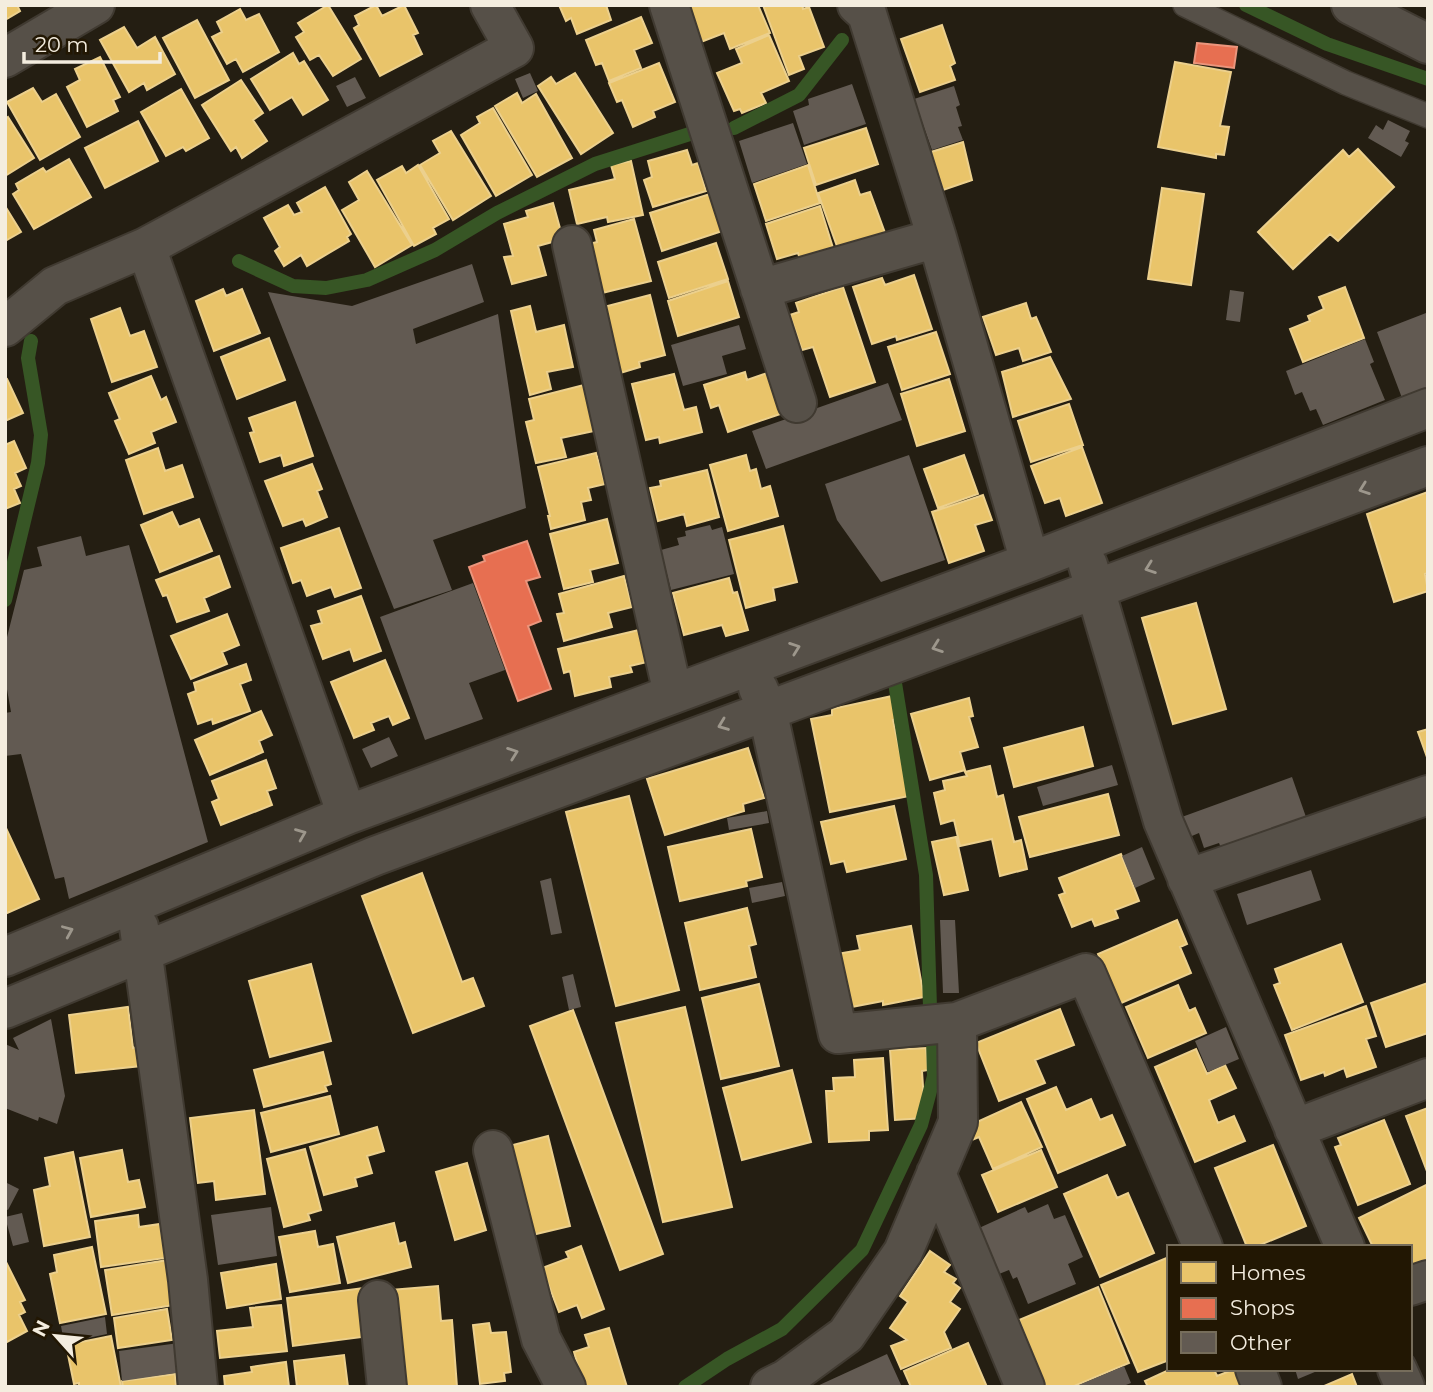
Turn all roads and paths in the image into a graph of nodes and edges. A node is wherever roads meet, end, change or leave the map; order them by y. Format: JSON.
{"nodes":[{"id":1,"x":95,"y":5,"type":"edge"},
{"id":2,"x":490,"y":5,"type":"edge"},
{"id":3,"x":669,"y":5,"type":"edge"},
{"id":4,"x":857,"y":5,"type":"edge"},
{"id":5,"x":1185,"y":5,"type":"edge"},
{"id":6,"x":1351,"y":5,"type":"edge"},
{"id":7,"x":1428,"y":44,"type":"edge"},
{"id":8,"x":5,"y":58,"type":"edge"},
{"id":9,"x":1428,"y":116,"type":"edge"},
{"id":10,"x":937,"y":238,"type":"junction"},
{"id":11,"x":572,"y":245,"type":"dead end"},
{"id":12,"x":146,"y":247,"type":"junction"},
{"id":13,"x":761,"y":289,"type":"junction"},
{"id":14,"x":5,"y":327,"type":"edge"},
{"id":15,"x":796,"y":403,"type":"dead end"},
{"id":16,"x":1428,"y":408,"type":"edge"},
{"id":17,"x":1428,"y":466,"type":"edge"},
{"id":18,"x":1081,"y":542,"type":"junction"},
{"id":19,"x":1030,"y":562,"type":"junction"},
{"id":20,"x":1094,"y":589,"type":"junction"},
{"id":21,"x":748,"y":665,"type":"junction"},
{"id":22,"x":673,"y":694,"type":"junction"},
{"id":23,"x":766,"y":709,"type":"junction"},
{"id":24,"x":1428,"y":795,"type":"edge"},
{"id":25,"x":347,"y":815,"type":"junction"},
{"id":26,"x":258,"y":852,"type":"junction"},
{"id":27,"x":1187,"y":879,"type":"junction"},
{"id":28,"x":274,"y":898,"type":"junction"},
{"id":29,"x":135,"y":903,"type":"junction"},
{"id":30,"x":143,"y":952,"type":"junction"},
{"id":31,"x":5,"y":957,"type":"edge"},
{"id":32,"x":5,"y":1009,"type":"edge"},
{"id":33,"x":957,"y":1022,"type":"junction"},
{"id":34,"x":1428,"y":1078,"type":"edge"},
{"id":35,"x":1294,"y":1129,"type":"junction"},
{"id":36,"x":493,"y":1150,"type":"dead end"},
{"id":37,"x":936,"y":1173,"type":"junction"},
{"id":38,"x":1202,"y":1245,"type":"edge"},
{"id":39,"x":1344,"y":1245,"type":"edge"},
{"id":40,"x":378,"y":1300,"type":"dead end"},
{"id":41,"x":1398,"y":1371,"type":"edge"},
{"id":42,"x":782,"y":1384,"type":"edge"},
{"id":43,"x":198,"y":1387,"type":"edge"},
{"id":44,"x":387,"y":1387,"type":"edge"},
{"id":45,"x":566,"y":1387,"type":"edge"},
{"id":46,"x":1025,"y":1387,"type":"edge"},
{"id":47,"x":1405,"y":1387,"type":"edge"}],
"edges":[{"from":1,"to":8,"type":"street"},
{"from":2,"to":12,"type":"street"},
{"from":3,"to":13,"type":"street"},
{"from":4,"to":10,"type":"street"},
{"from":5,"to":9,"type":"lane"},
{"from":6,"to":7,"type":"street"},
{"from":10,"to":13,"type":"street"},
{"from":10,"to":19,"type":"street"},
{"from":11,"to":22,"type":"street"},
{"from":12,"to":14,"type":"street"},
{"from":12,"to":25,"type":"street"},
{"from":13,"to":15,"type":"street"},
{"from":16,"to":18,"type":"street"},
{"from":17,"to":20,"type":"street","one_way":true},
{"from":18,"to":19,"type":"street"},
{"from":18,"to":20,"type":"street"},
{"from":21,"to":19,"type":"street","one_way":true},
{"from":20,"to":23,"type":"street","one_way":true},
{"from":20,"to":27,"type":"street"},
{"from":21,"to":22,"type":"street"},
{"from":21,"to":23,"type":"street"},
{"from":25,"to":22,"type":"street","one_way":true},
{"from":23,"to":28,"type":"street","one_way":true},
{"from":23,"to":33,"type":"street"},
{"from":24,"to":27,"type":"street"},
{"from":26,"to":25,"type":"street","one_way":true},
{"from":26,"to":28,"type":"street"},
{"from":26,"to":29,"type":"street"},
{"from":27,"to":35,"type":"street"},
{"from":28,"to":30,"type":"street"},
{"from":29,"to":30,"type":"street"},
{"from":31,"to":29,"type":"street","one_way":true},
{"from":30,"to":32,"type":"street"},
{"from":30,"to":43,"type":"street"},
{"from":33,"to":37,"type":"street"},
{"from":33,"to":38,"type":"street"},
{"from":34,"to":35,"type":"street"},
{"from":35,"to":39,"type":"street"},
{"from":36,"to":45,"type":"street"},
{"from":37,"to":42,"type":"street"},
{"from":37,"to":46,"type":"street"},
{"from":40,"to":44,"type":"street"},
{"from":41,"to":47,"type":"street"}]}
